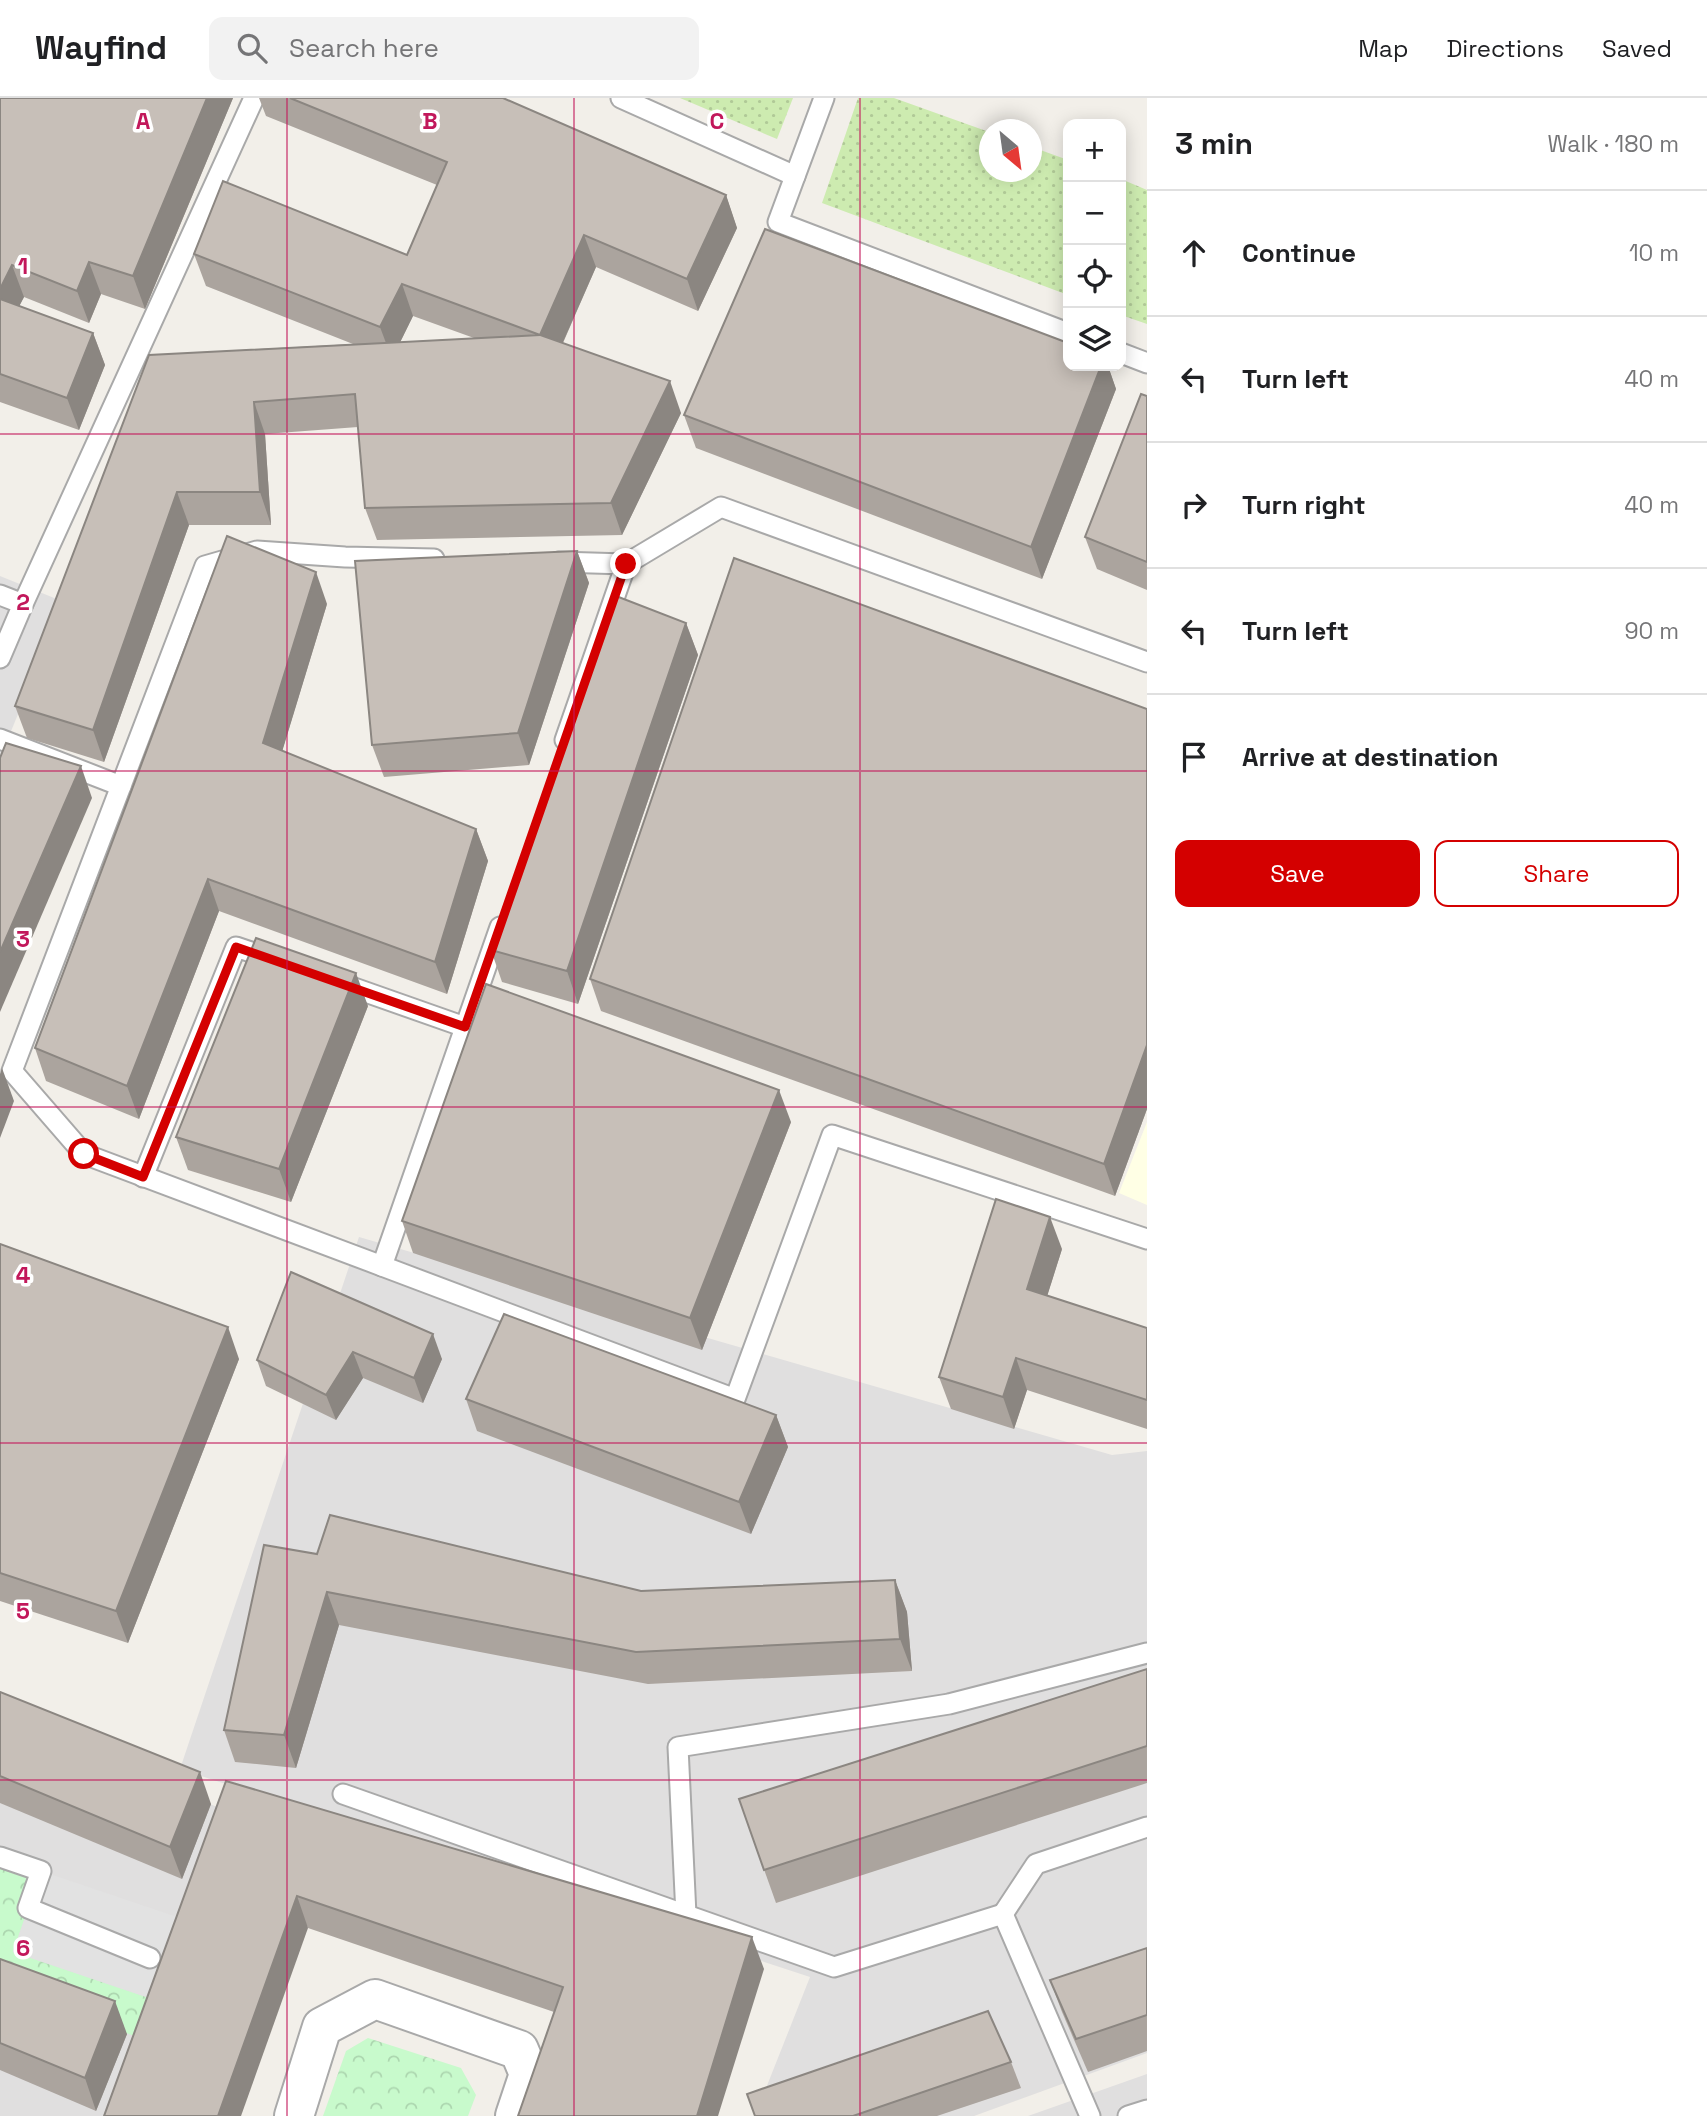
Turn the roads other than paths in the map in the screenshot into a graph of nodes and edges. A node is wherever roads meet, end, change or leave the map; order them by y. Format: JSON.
{"nodes":[{"id":1,"x":254,"y":98,"type":"edge"},
{"id":2,"x":621,"y":98,"type":"edge"},
{"id":3,"x":824,"y":98,"type":"edge"},
{"id":4,"x":795,"y":176,"type":"junction"},
{"id":5,"x":1063,"y":331,"type":"edge"},
{"id":6,"x":1126,"y":355,"type":"edge"},
{"id":7,"x":1147,"y":363,"type":"edge"},
{"id":8,"x":452,"y":560,"type":"edge"},
{"id":9,"x":533,"y":562,"type":"edge"},
{"id":10,"x":626,"y":564,"type":"junction"},
{"id":11,"x":0,"y":595,"type":"edge"},
{"id":12,"x":23,"y":604,"type":"junction"},
{"id":13,"x":0,"y":658,"type":"edge"},
{"id":14,"x":1147,"y":662,"type":"edge"},
{"id":15,"x":0,"y":739,"type":"edge"},
{"id":16,"x":559,"y":757,"type":"edge"},
{"id":17,"x":121,"y":786,"type":"junction"},
{"id":18,"x":505,"y":911,"type":"edge"},
{"id":19,"x":287,"y":964,"type":"edge"},
{"id":20,"x":325,"y":978,"type":"edge"},
{"id":21,"x":465,"y":1027,"type":"junction"},
{"id":22,"x":143,"y":1177,"type":"junction"},
{"id":23,"x":1147,"y":1239,"type":"edge"},
{"id":24,"x":382,"y":1266,"type":"junction"},
{"id":25,"x":1147,"y":1653,"type":"edge"},
{"id":26,"x":343,"y":1794,"type":"dead end"},
{"id":27,"x":1147,"y":1827,"type":"edge"},
{"id":28,"x":0,"y":1857,"type":"edge"},
{"id":29,"x":686,"y":1914,"type":"junction"},
{"id":30,"x":1003,"y":1914,"type":"junction"},
{"id":31,"x":150,"y":1958,"type":"dead end"},
{"id":32,"x":1147,"y":2109,"type":"edge"},
{"id":33,"x":294,"y":2116,"type":"edge"},
{"id":34,"x":514,"y":2116,"type":"edge"},
{"id":35,"x":1090,"y":2116,"type":"edge"},
{"id":36,"x":1128,"y":2116,"type":"edge"}],
"edges":[{"from":1,"to":12,"type":"lane"},
{"from":2,"to":4,"type":"lane"},
{"from":3,"to":4,"type":"lane"},
{"from":4,"to":5,"type":"lane"},
{"from":6,"to":7,"type":"lane"},
{"from":8,"to":17,"type":"lane"},
{"from":9,"to":10,"type":"lane"},
{"from":10,"to":14,"type":"lane"},
{"from":10,"to":16,"type":"lane"},
{"from":11,"to":12,"type":"lane"},
{"from":12,"to":13,"type":"lane"},
{"from":15,"to":17,"type":"lane"},
{"from":17,"to":22,"type":"lane"},
{"from":18,"to":21,"type":"lane"},
{"from":19,"to":22,"type":"lane"},
{"from":20,"to":21,"type":"lane"},
{"from":21,"to":24,"type":"lane"},
{"from":22,"to":24,"type":"lane"},
{"from":23,"to":24,"type":"lane"},
{"from":25,"to":29,"type":"lane"},
{"from":26,"to":29,"type":"lane"},
{"from":27,"to":30,"type":"lane"},
{"from":28,"to":31,"type":"lane"},
{"from":29,"to":30,"type":"lane"},
{"from":30,"to":35,"type":"lane"},
{"from":32,"to":36,"type":"lane"},
{"from":33,"to":34,"type":"street"}]}
